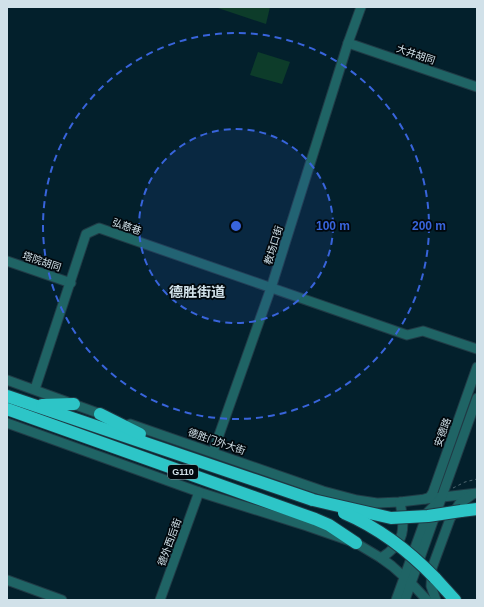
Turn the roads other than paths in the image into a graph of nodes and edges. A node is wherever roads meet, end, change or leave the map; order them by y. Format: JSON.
{"nodes":[{"id":1,"x":361,"y":7,"type":"edge"},
{"id":2,"x":348,"y":43,"type":"junction"},
{"id":3,"x":477,"y":87,"type":"edge"},
{"id":4,"x":7,"y":261,"type":"edge"},
{"id":5,"x":71,"y":283,"type":"junction"},
{"id":6,"x":271,"y":288,"type":"junction"},
{"id":7,"x":477,"y":349,"type":"edge"},
{"id":8,"x":477,"y":367,"type":"edge"},
{"id":9,"x":7,"y":380,"type":"edge"},
{"id":10,"x":34,"y":389,"type":"junction"},
{"id":11,"x":7,"y":396,"type":"edge"},
{"id":12,"x":477,"y":398,"type":"edge"},
{"id":13,"x":74,"y":404,"type":"junction"},
{"id":14,"x":33,"y":405,"type":"junction"},
{"id":15,"x":7,"y":409,"type":"edge"},
{"id":16,"x":100,"y":414,"type":"junction"},
{"id":17,"x":7,"y":423,"type":"edge"},
{"id":18,"x":213,"y":452,"type":"junction"},
{"id":19,"x":176,"y":453,"type":"junction"},
{"id":20,"x":199,"y":492,"type":"junction"},
{"id":21,"x":476,"y":493,"type":"edge"},
{"id":22,"x":442,"y":497,"type":"junction"},
{"id":23,"x":313,"y":500,"type":"junction"},
{"id":24,"x":424,"y":500,"type":"junction"},
{"id":25,"x":400,"y":502,"type":"junction"},
{"id":26,"x":477,"y":509,"type":"edge"},
{"id":27,"x":356,"y":543,"type":"junction"},
{"id":28,"x":381,"y":558,"type":"junction"},
{"id":29,"x":7,"y":580,"type":"edge"},
{"id":30,"x":408,"y":580,"type":"junction"},
{"id":31,"x":62,"y":600,"type":"edge"},
{"id":32,"x":160,"y":600,"type":"edge"},
{"id":33,"x":396,"y":600,"type":"edge"},
{"id":34,"x":405,"y":600,"type":"edge"},
{"id":35,"x":423,"y":600,"type":"edge"},
{"id":36,"x":427,"y":600,"type":"edge"},
{"id":37,"x":436,"y":600,"type":"edge"},
{"id":38,"x":455,"y":600,"type":"edge"}],
"edges":[{"from":1,"to":2,"type":"street","name":"教场口街"},
{"from":2,"to":3,"type":"street","name":"大井胡同"},
{"from":2,"to":6,"type":"street","name":"教场口街"},
{"from":4,"to":5,"type":"street","name":"塔院胡同"},
{"from":5,"to":6,"type":"street","name":"弘慈巷"},
{"from":5,"to":10,"type":"street","name":"弘慈巷"},
{"from":6,"to":7,"type":"street","name":"弘慈巷"},
{"from":6,"to":18,"type":"street","name":"教场口街"},
{"from":8,"to":24,"type":"street","name":"安德路"},
{"from":9,"to":10,"type":"street","name":"德胜门外大街"},
{"from":10,"to":13,"type":"street","name":"德胜门外大街"},
{"from":11,"to":14,"type":"highway","number":"G110"},
{"from":12,"to":22,"type":"street"},
{"from":13,"to":14,"type":"highway"},
{"from":13,"to":16,"type":"street","name":"德胜门外大街"},
{"from":14,"to":19,"type":"highway","number":"G110"},
{"from":15,"to":27,"type":"highway","number":"G110"},
{"from":16,"to":18,"type":"street","name":"德胜门外大街"},
{"from":16,"to":19,"type":"highway"},
{"from":17,"to":20,"type":"street"},
{"from":18,"to":25,"type":"street","name":"德胜门外大街"},
{"from":19,"to":23,"type":"highway","number":"G110"},
{"from":20,"to":27,"type":"street"},
{"from":20,"to":32,"type":"street","name":"德外西后街"},
{"from":21,"to":22,"type":"street","name":"德胜门外大街"},
{"from":21,"to":37,"type":"street"},
{"from":22,"to":24,"type":"street","name":"德胜门外大街"},
{"from":22,"to":30,"type":"street"},
{"from":23,"to":26,"type":"highway","bridge":true},
{"from":23,"to":38,"type":"highway","bridge":true},
{"from":24,"to":25,"type":"street","name":"德胜门外大街"},
{"from":25,"to":28,"type":"street"},
{"from":27,"to":28,"type":"street"},
{"from":28,"to":30,"type":"street"},
{"from":29,"to":31,"type":"street"},
{"from":30,"to":33,"type":"street"},
{"from":30,"to":34,"type":"street"},
{"from":30,"to":35,"type":"street"},
{"from":30,"to":36,"type":"street"}]}
